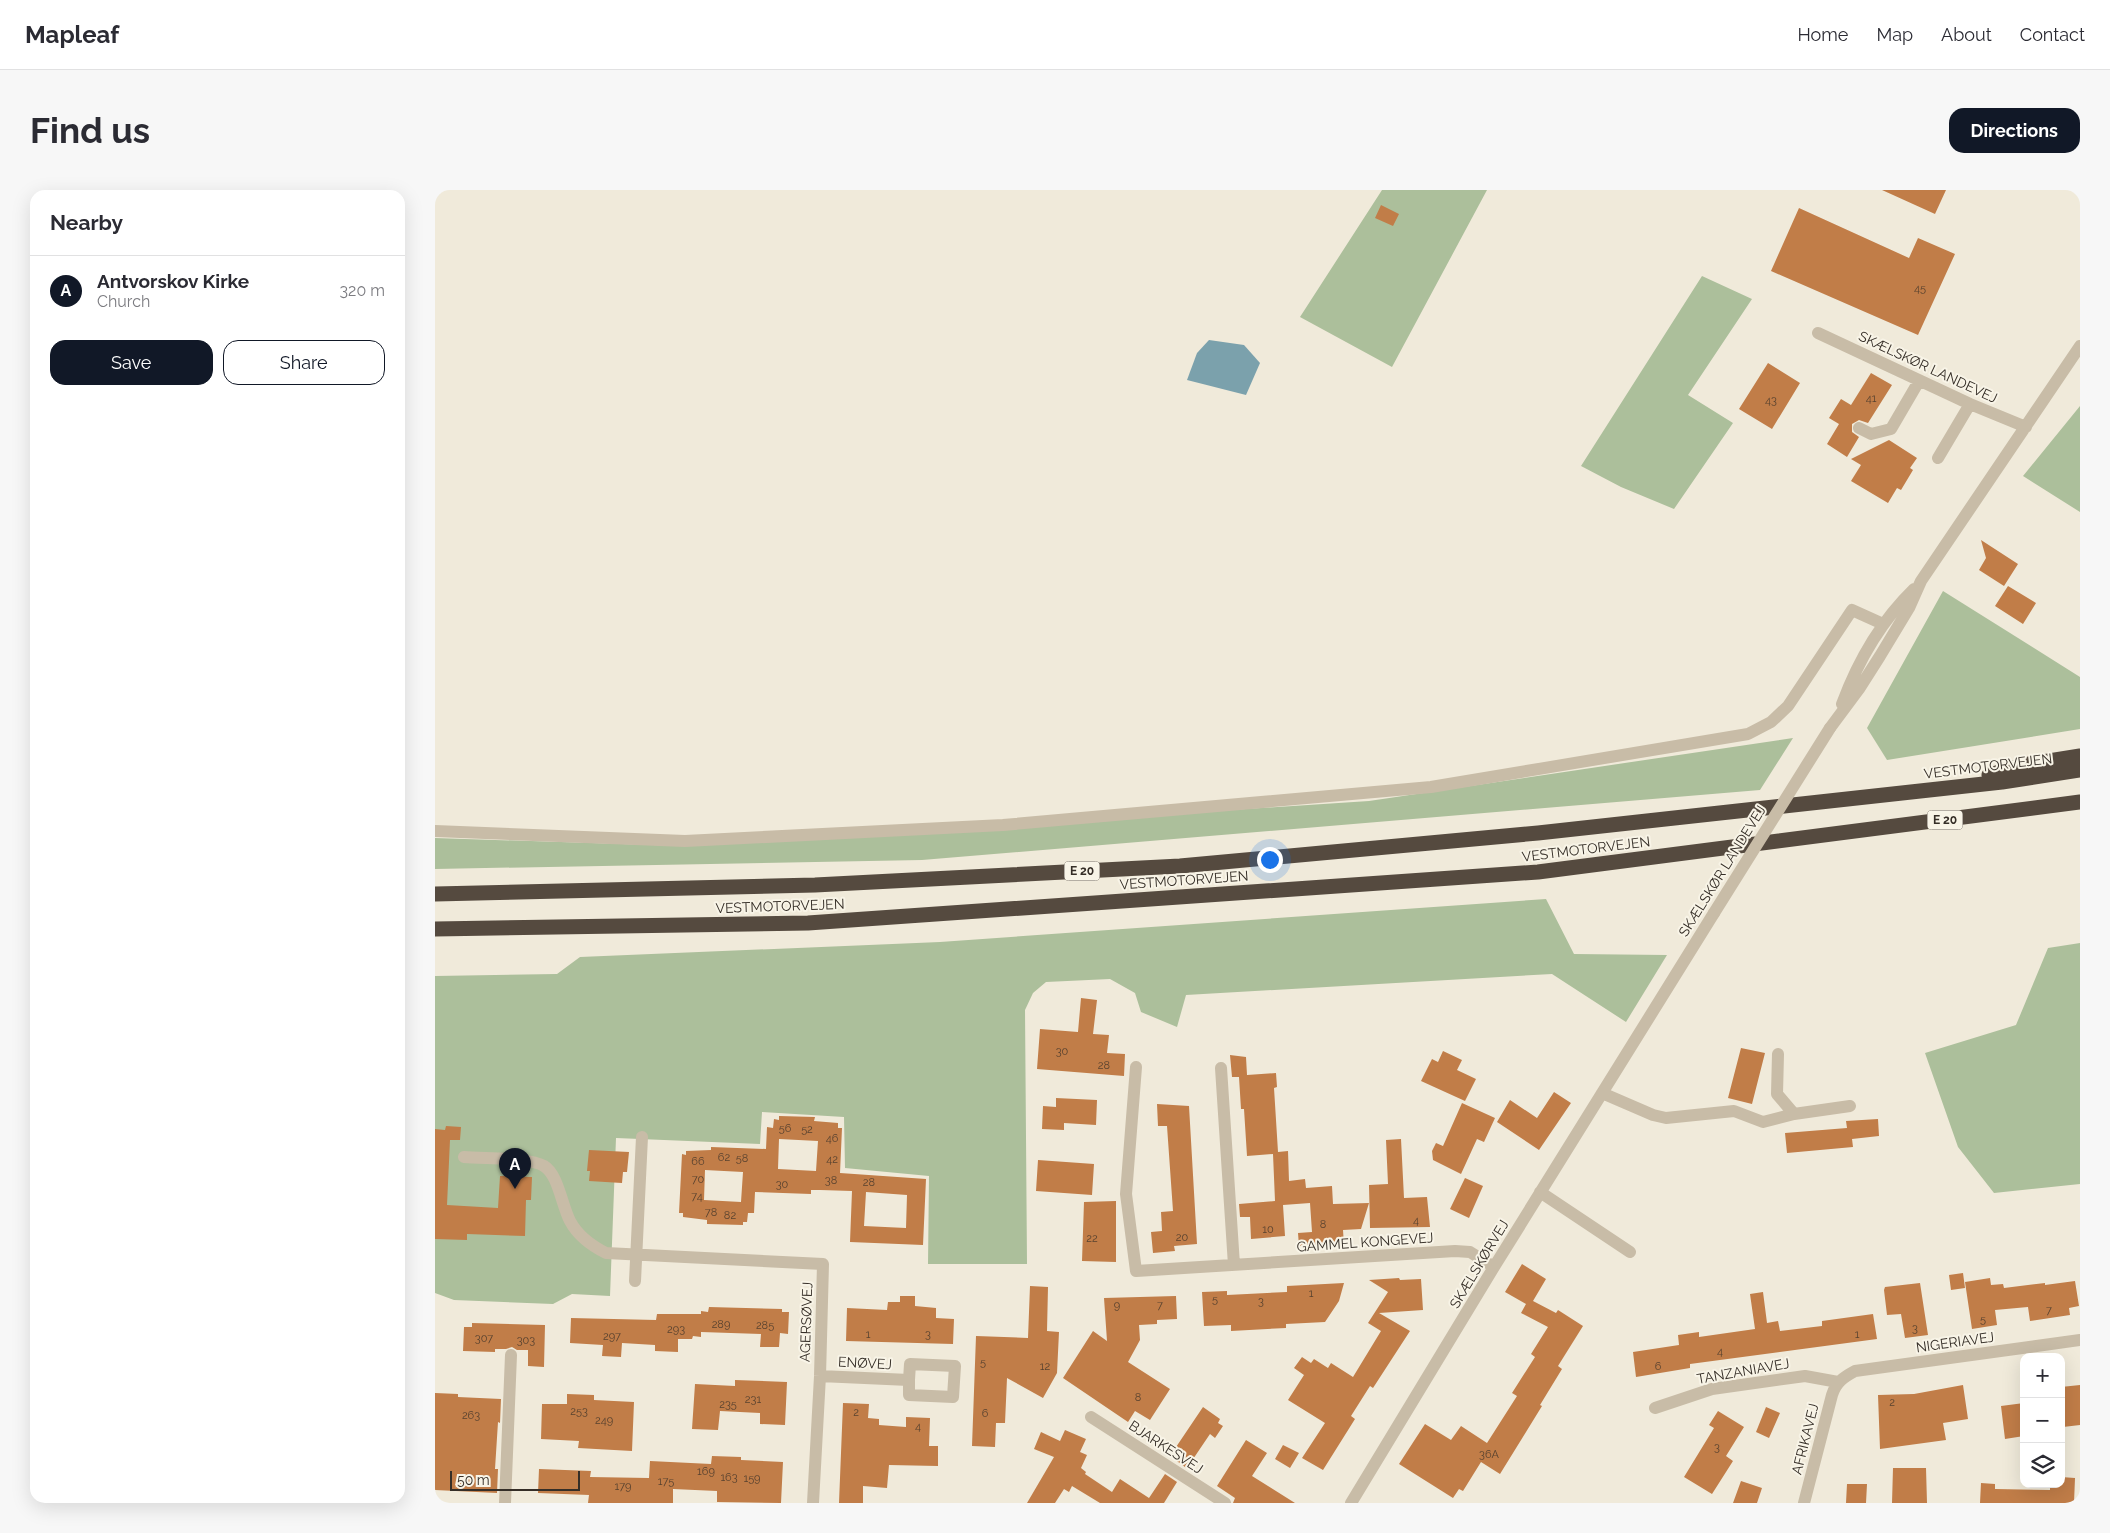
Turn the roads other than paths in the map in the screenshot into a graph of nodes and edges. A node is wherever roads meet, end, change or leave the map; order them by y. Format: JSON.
{"nodes":[{"id":1,"x":1818,"y":333,"type":"dead end"},
{"id":2,"x":2080,"y":346,"type":"edge"},
{"id":3,"x":1919,"y":381,"type":"junction"},
{"id":4,"x":1970,"y":404,"type":"junction"},
{"id":5,"x":2025,"y":427,"type":"junction"},
{"id":6,"x":1859,"y":428,"type":"dead end"},
{"id":7,"x":1938,"y":458,"type":"dead end"},
{"id":8,"x":1919,"y":584,"type":"junction"},
{"id":9,"x":1883,"y":624,"type":"junction"},
{"id":10,"x":1837,"y":716,"type":"junction"},
{"id":11,"x":2080,"y":756,"type":"edge"},
{"id":12,"x":2080,"y":770,"type":"edge"},
{"id":13,"x":1941,"y":788,"type":"junction"},
{"id":14,"x":2080,"y":802,"type":"edge"},
{"id":15,"x":435,"y":831,"type":"edge"},
{"id":16,"x":435,"y":894,"type":"edge"},
{"id":17,"x":435,"y":929,"type":"edge"},
{"id":18,"x":1633,"y":1042,"type":"joint"},
{"id":19,"x":1779,"y":1054,"type":"dead end"},
{"id":20,"x":1136,"y":1067,"type":"dead end"},
{"id":21,"x":1221,"y":1068,"type":"dead end"},
{"id":22,"x":1602,"y":1093,"type":"junction"},
{"id":23,"x":1850,"y":1106,"type":"dead end"},
{"id":24,"x":1794,"y":1114,"type":"junction"},
{"id":25,"x":642,"y":1137,"type":"dead end"},
{"id":26,"x":464,"y":1157,"type":"dead end"},
{"id":27,"x":1540,"y":1192,"type":"junction"},
{"id":28,"x":1630,"y":1252,"type":"dead end"},
{"id":29,"x":636,"y":1255,"type":"junction"},
{"id":30,"x":1234,"y":1265,"type":"junction"},
{"id":31,"x":1494,"y":1267,"type":"junction"},
{"id":32,"x":635,"y":1280,"type":"dead end"},
{"id":33,"x":2080,"y":1340,"type":"edge"},
{"id":34,"x":511,"y":1355,"type":"dead end"},
{"id":35,"x":820,"y":1376,"type":"junction"},
{"id":36,"x":909,"y":1380,"type":"dead end"},
{"id":37,"x":1838,"y":1382,"type":"junction"},
{"id":38,"x":1655,"y":1408,"type":"dead end"},
{"id":39,"x":1091,"y":1417,"type":"dead end"},
{"id":40,"x":505,"y":1503,"type":"edge"},
{"id":41,"x":813,"y":1503,"type":"edge"},
{"id":42,"x":1225,"y":1503,"type":"edge"},
{"id":43,"x":1351,"y":1503,"type":"edge"},
{"id":44,"x":1804,"y":1503,"type":"edge"}],
"edges":[{"from":1,"to":3,"type":"street","name":"SKÆLSKØR LANDEVEJ"},
{"from":2,"to":5,"type":"street","name":"SKÆLSKØR LANDEVEJ"},
{"from":3,"to":4,"type":"street","name":"SKÆLSKØR LANDEVEJ"},
{"from":3,"to":6,"type":"street"},
{"from":4,"to":5,"type":"street","name":"SKÆLSKØR LANDEVEJ"},
{"from":4,"to":7,"type":"street"},
{"from":5,"to":8,"type":"street","name":"SKÆLSKØR LANDEVEJ"},
{"from":8,"to":9,"type":"street","name":"SKÆLSKØR LANDEVEJ"},
{"from":8,"to":10,"type":"street","name":"SKÆLSKØR LANDEVEJ"},
{"from":9,"to":10,"type":"street","name":"SKÆLSKØR LANDEVEJ"},
{"from":9,"to":15,"type":"street"},
{"from":10,"to":18,"type":"street","name":"SKÆLSKØR LANDEVEJ","bridge":true},
{"from":11,"to":13,"type":"highway"},
{"from":12,"to":13,"type":"highway","name":"VESTMOTORVEJEN","number":"E 20"},
{"from":13,"to":16,"type":"highway","name":"VESTMOTORVEJEN","number":"E 20"},
{"from":14,"to":17,"type":"highway","name":"VESTMOTORVEJEN","number":"E 20"},
{"from":18,"to":22,"type":"street","name":"SKÆLSKØRVEJ"},
{"from":19,"to":24,"type":"street"},
{"from":20,"to":30,"type":"street","name":"GAMMEL KONGEVEJ"},
{"from":21,"to":30,"type":"street"},
{"from":22,"to":24,"type":"street"},
{"from":22,"to":27,"type":"street","name":"SKÆLSKØRVEJ"},
{"from":23,"to":24,"type":"street"},
{"from":25,"to":29,"type":"street"},
{"from":26,"to":29,"type":"street"},
{"from":27,"to":28,"type":"street"},
{"from":27,"to":31,"type":"street","name":"SKÆLSKØRVEJ"},
{"from":29,"to":32,"type":"street"},
{"from":29,"to":35,"type":"street","name":"AGERSØVEJ"},
{"from":30,"to":31,"type":"street","name":"GAMMEL KONGEVEJ"},
{"from":31,"to":43,"type":"street","name":"SKÆLSKØRVEJ"},
{"from":33,"to":37,"type":"street","name":"NIGERIAVEJ"},
{"from":34,"to":40,"type":"street"},
{"from":35,"to":36,"type":"street","name":"ENØVEJ"},
{"from":35,"to":41,"type":"street","name":"AGERSØVEJ"},
{"from":37,"to":38,"type":"street","name":"TANZANIAVEJ"},
{"from":37,"to":44,"type":"street","name":"AFRIKAVEJ"},
{"from":39,"to":42,"type":"street","name":"BJARKESVEJ"}]}
